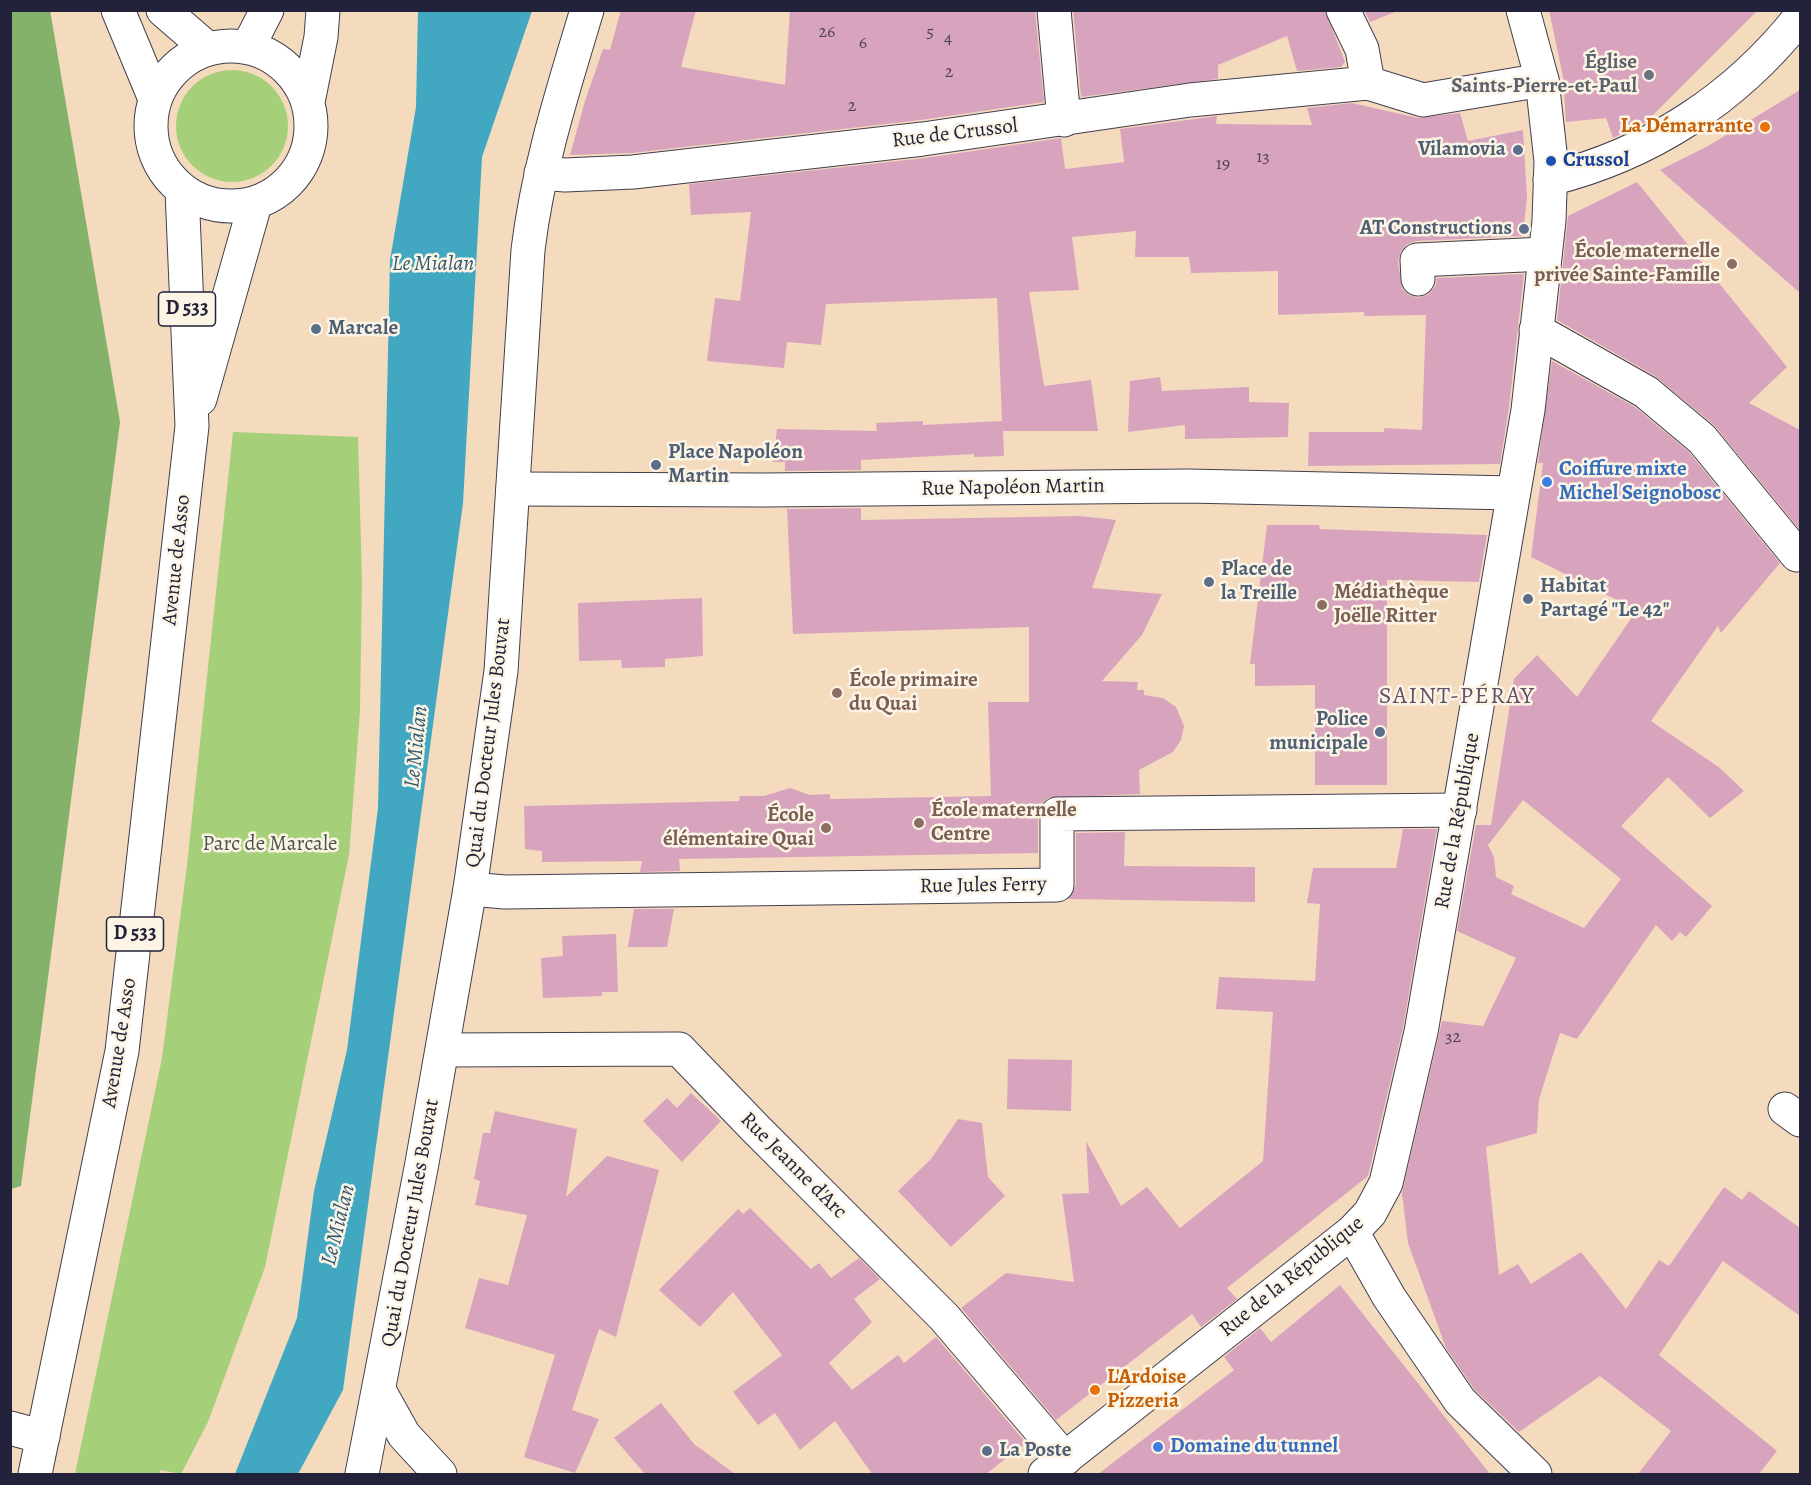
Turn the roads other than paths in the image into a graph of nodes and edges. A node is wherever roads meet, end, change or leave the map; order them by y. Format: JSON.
{"nodes":[{"id":1,"x":118,"y":10,"type":"edge"},
{"id":2,"x":163,"y":10,"type":"edge"},
{"id":3,"x":267,"y":10,"type":"edge"},
{"id":4,"x":323,"y":10,"type":"edge"},
{"id":5,"x":587,"y":10,"type":"edge"},
{"id":6,"x":1054,"y":10,"type":"edge"},
{"id":7,"x":1343,"y":10,"type":"edge"},
{"id":8,"x":1523,"y":10,"type":"edge"},
{"id":9,"x":1799,"y":23,"type":"edge"},
{"id":10,"x":248,"y":47,"type":"junction"},
{"id":11,"x":208,"y":49,"type":"junction"},
{"id":12,"x":1542,"y":80,"type":"junction"},
{"id":13,"x":1368,"y":83,"type":"junction"},
{"id":14,"x":155,"y":99,"type":"junction"},
{"id":15,"x":308,"y":102,"type":"junction"},
{"id":16,"x":1064,"y":120,"type":"junction"},
{"id":17,"x":541,"y":173,"type":"junction"},
{"id":18,"x":1550,"y":179,"type":"junction"},
{"id":19,"x":182,"y":191,"type":"junction"},
{"id":20,"x":255,"y":204,"type":"junction"},
{"id":21,"x":1545,"y":254,"type":"junction"},
{"id":22,"x":1418,"y":279,"type":"dead end"},
{"id":23,"x":1536,"y":330,"type":"junction"},
{"id":24,"x":192,"y":426,"type":"junction"},
{"id":25,"x":513,"y":489,"type":"junction"},
{"id":26,"x":1512,"y":493,"type":"junction"},
{"id":27,"x":1797,"y":555,"type":"dead end"},
{"id":28,"x":1460,"y":810,"type":"junction"},
{"id":29,"x":471,"y":889,"type":"junction"},
{"id":30,"x":442,"y":1050,"type":"junction"},
{"id":31,"x":1352,"y":1232,"type":"junction"},
{"id":32,"x":380,"y":1392,"type":"junction"},
{"id":33,"x":10,"y":1428,"type":"edge"},
{"id":34,"x":44,"y":1437,"type":"junction"},
{"id":35,"x":1055,"y":1467,"type":"edge"},
{"id":36,"x":35,"y":1474,"type":"edge"},
{"id":37,"x":362,"y":1474,"type":"edge"},
{"id":38,"x":440,"y":1474,"type":"edge"},
{"id":39,"x":1534,"y":1474,"type":"edge"}],
"edges":[{"from":1,"to":14,"type":"street"},
{"from":2,"to":11,"type":"street"},
{"from":3,"to":10,"type":"street"},
{"from":4,"to":15,"type":"street"},
{"from":5,"to":17,"type":"street","name":"Quai du Docteur Jules Bouvat"},
{"from":6,"to":16,"type":"street"},
{"from":7,"to":13,"type":"street"},
{"from":8,"to":12,"type":"street","name":"Rue de la République"},
{"from":9,"to":18,"type":"street"},
{"from":10,"to":11,"type":"street"},
{"from":10,"to":15,"type":"street"},
{"from":11,"to":14,"type":"street"},
{"from":12,"to":13,"type":"street"},
{"from":12,"to":18,"type":"street","name":"Rue de la République"},
{"from":13,"to":16,"type":"street","name":"Rue de Crussol"},
{"from":14,"to":19,"type":"street"},
{"from":15,"to":20,"type":"street"},
{"from":16,"to":17,"type":"street","name":"Rue de Crussol"},
{"from":17,"to":25,"type":"street","name":"Quai du Docteur Jules Bouvat"},
{"from":18,"to":21,"type":"street","name":"Rue de la République"},
{"from":19,"to":20,"type":"street"},
{"from":19,"to":24,"type":"street","name":"Avenue de Asso","number":"D 533"},
{"from":20,"to":24,"type":"street","name":"Avenue de Asso","number":"D 533"},
{"from":21,"to":22,"type":"street"},
{"from":21,"to":23,"type":"street","name":"Rue de la République"},
{"from":23,"to":26,"type":"street","name":"Rue de la République"},
{"from":23,"to":27,"type":"street"},
{"from":24,"to":34,"type":"street","name":"Avenue de Asso","number":"D 533"},
{"from":25,"to":26,"type":"street","name":"Rue Napoléon Martin"},
{"from":25,"to":29,"type":"street","name":"Quai du Docteur Jules Bouvat"},
{"from":26,"to":28,"type":"street","name":"Rue de la République"},
{"from":28,"to":29,"type":"street","name":"Rue Jules Ferry"},
{"from":28,"to":31,"type":"street","name":"Rue de la République"},
{"from":29,"to":30,"type":"street","name":"Quai du Docteur Jules Bouvat"},
{"from":30,"to":32,"type":"street","name":"Quai du Docteur Jules Bouvat"},
{"from":30,"to":35,"type":"street","name":"Rue Jeanne d'Arc"},
{"from":31,"to":35,"type":"street","name":"Rue de la République"},
{"from":31,"to":39,"type":"street"},
{"from":32,"to":37,"type":"street","name":"Quai du Docteur Jules Bouvat"},
{"from":32,"to":38,"type":"street"},
{"from":33,"to":34,"type":"street"},
{"from":34,"to":36,"type":"street","name":"Avenue de Asso","number":"D 533"}]}
